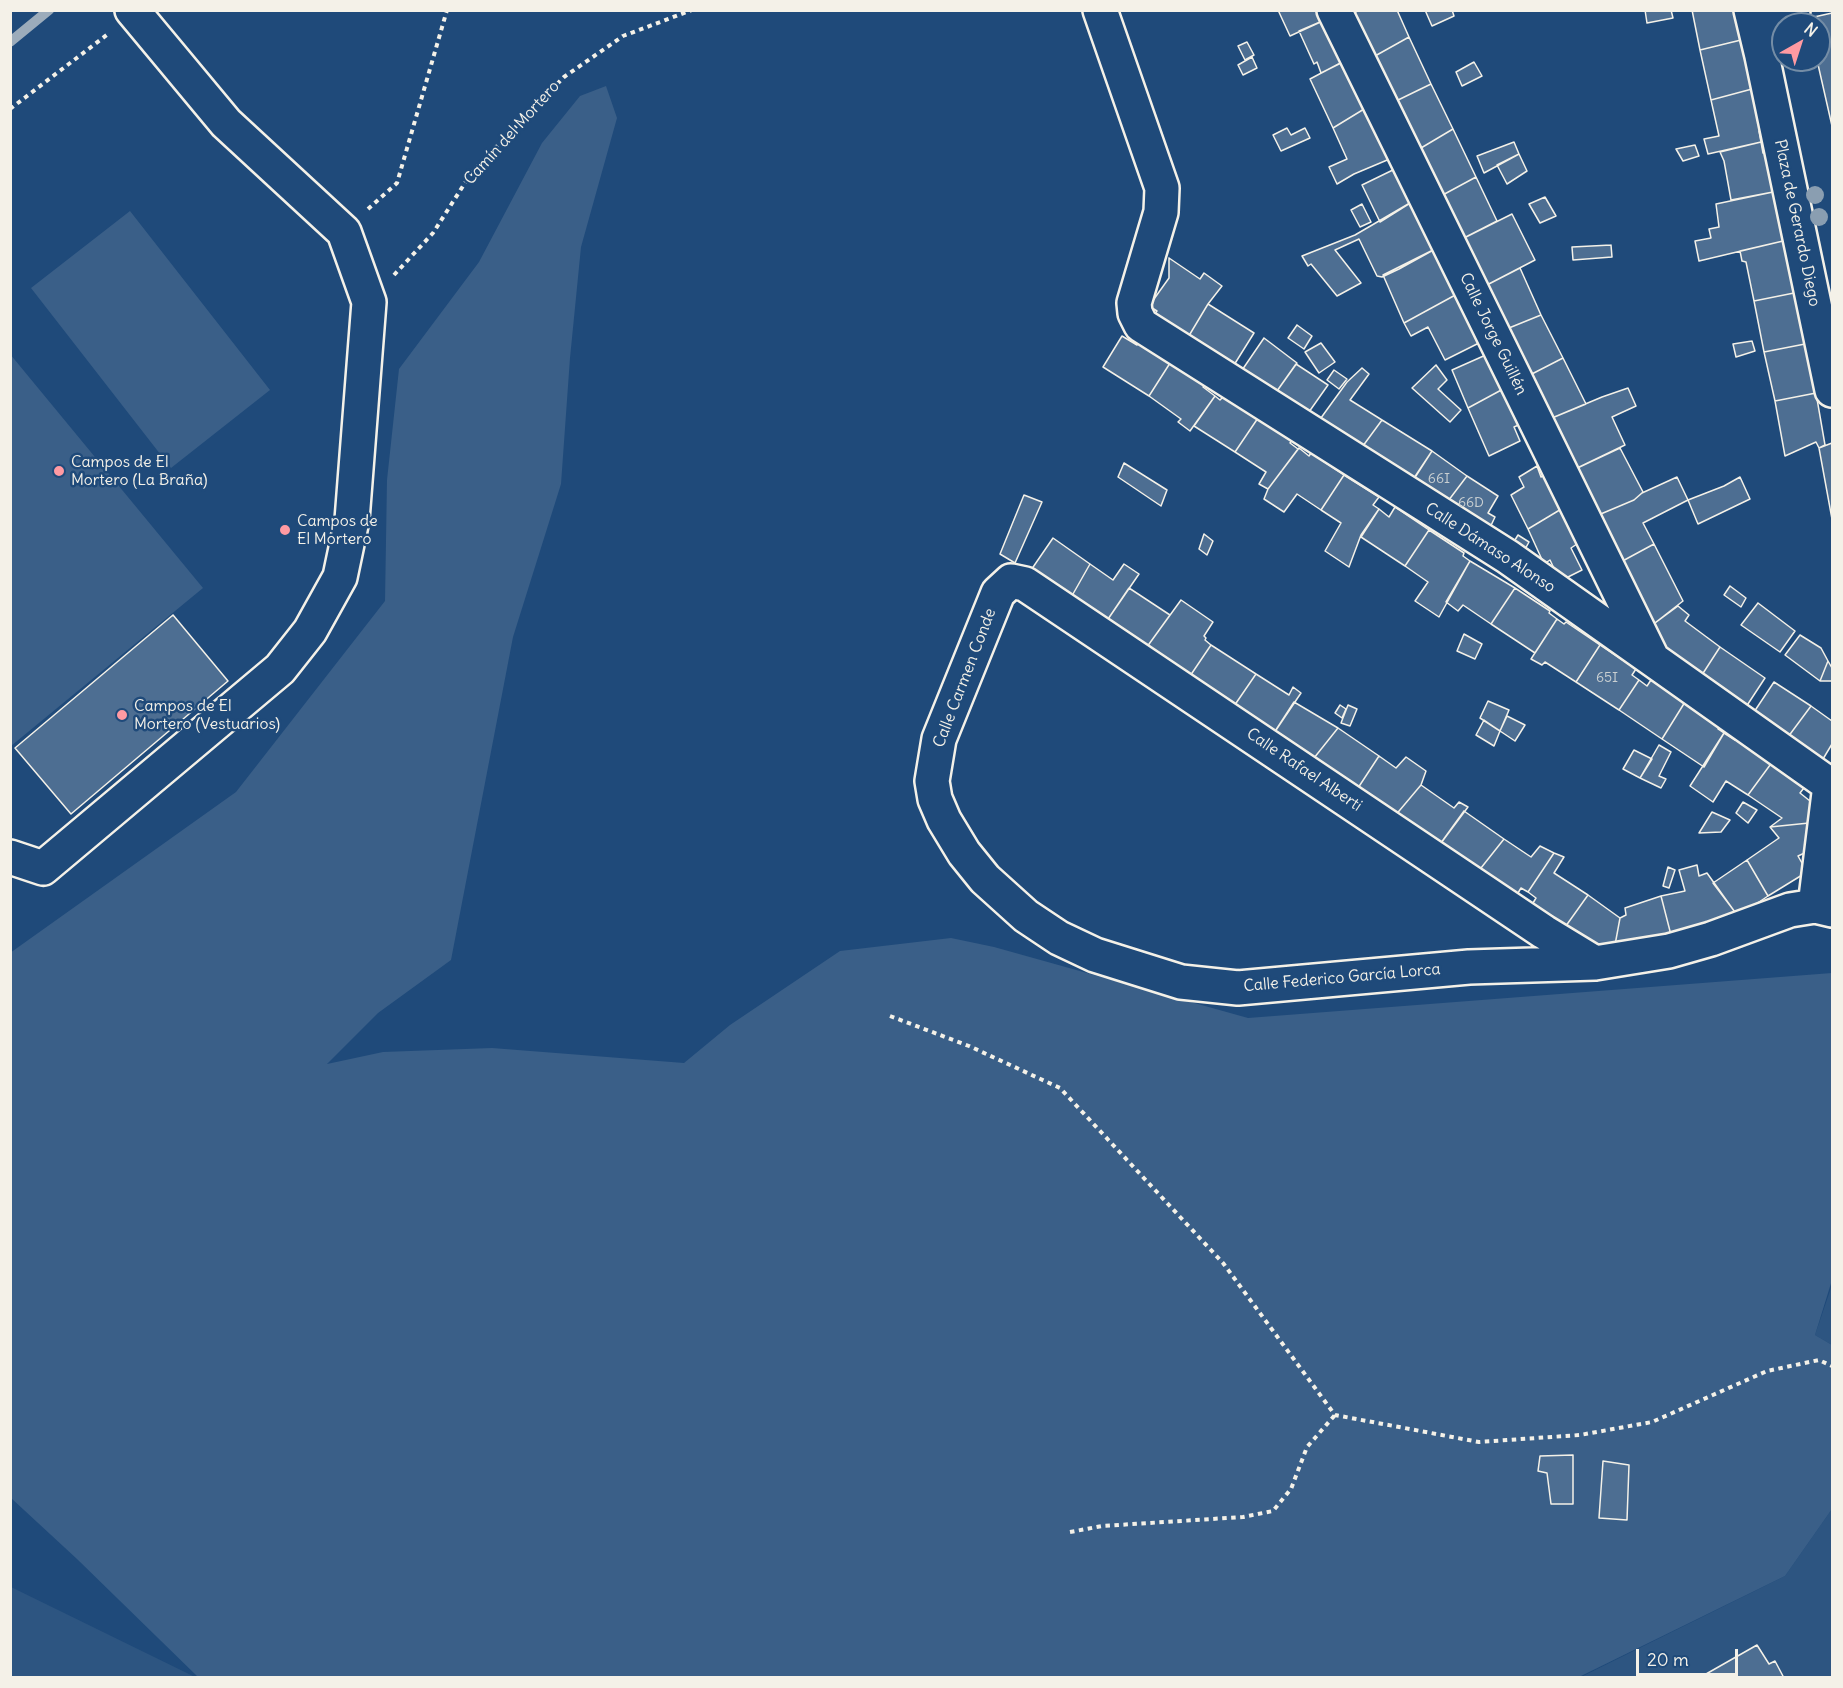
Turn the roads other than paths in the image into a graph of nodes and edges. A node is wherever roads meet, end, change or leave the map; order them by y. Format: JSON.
{"nodes":[{"id":1,"x":1100,"y":10,"type":"edge"},
{"id":2,"x":1334,"y":10,"type":"edge"},
{"id":3,"x":1751,"y":10,"type":"edge"},
{"id":4,"x":1793,"y":10,"type":"edge"},
{"id":5,"x":133,"y":12,"type":"edge"},
{"id":6,"x":1762,"y":56,"type":"junction"},
{"id":7,"x":1833,"y":390,"type":"edge"},
{"id":8,"x":1011,"y":581,"type":"joint"},
{"id":9,"x":1652,"y":658,"type":"junction"},
{"id":10,"x":932,"y":781,"type":"joint"},
{"id":11,"x":1831,"y":784,"type":"edge"},
{"id":12,"x":10,"y":856,"type":"edge"},
{"id":13,"x":1824,"y":908,"type":"edge"},
{"id":14,"x":1595,"y":963,"type":"junction"}],
"edges":[{"from":1,"to":9,"type":"street","name":"Calle Dámaso Alonso"},
{"from":2,"to":9,"type":"street","name":"Calle Jorge Guillén"},
{"from":3,"to":6,"type":"street","name":"Plaza de Gerardo Diego"},
{"from":4,"to":6,"type":"street"},
{"from":5,"to":12,"type":"street"},
{"from":6,"to":7,"type":"street","name":"Plaza de Gerardo Diego"},
{"from":8,"to":10,"type":"street","name":"Calle Carmen Conde"},
{"from":8,"to":14,"type":"street","name":"Calle Rafael Alberti"},
{"from":9,"to":11,"type":"street","name":"Calle Dámaso Alonso"},
{"from":10,"to":14,"type":"street","name":"Calle Federico García Lorca"},
{"from":11,"to":13,"type":"street"},
{"from":13,"to":14,"type":"street","name":"Calle Federico García Lorca"}]}
